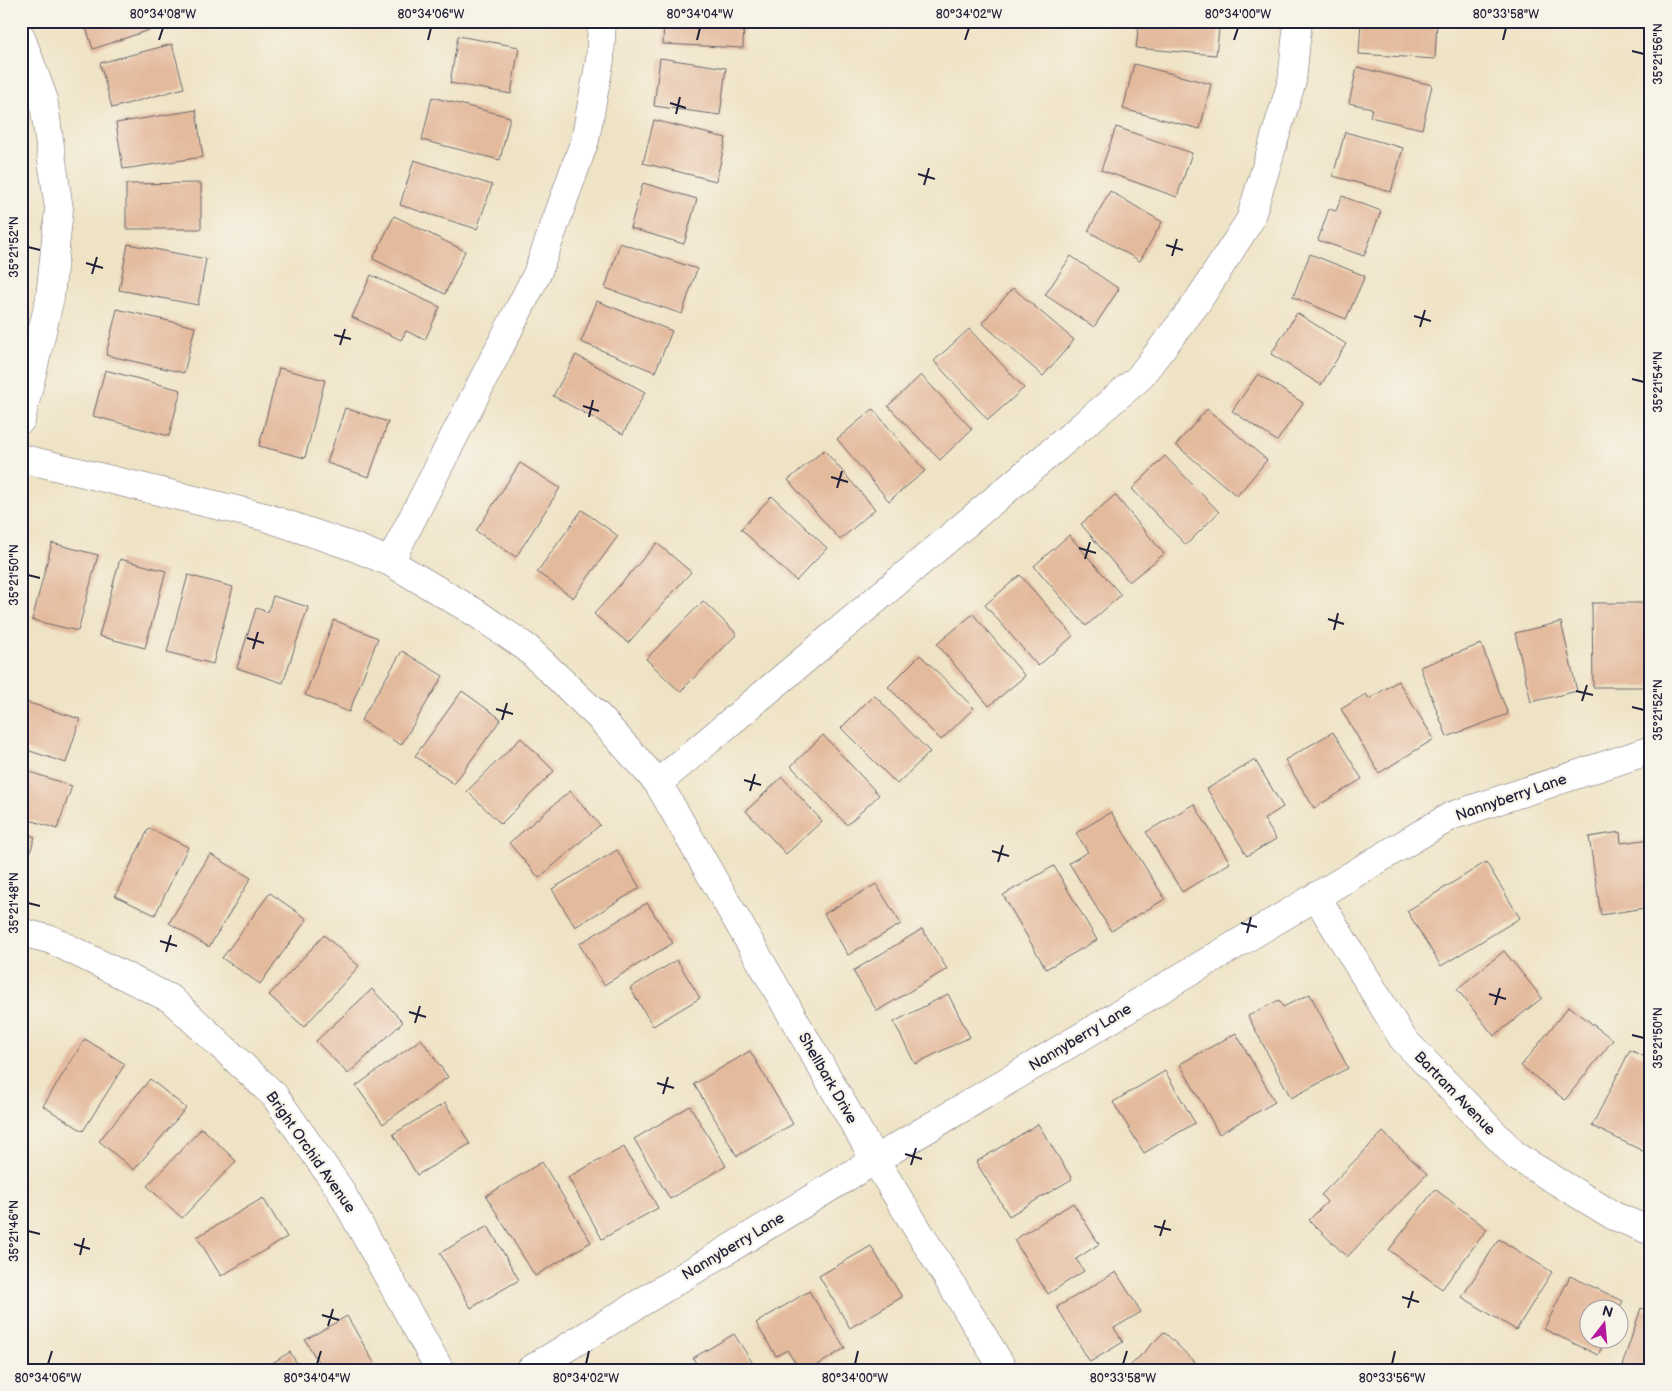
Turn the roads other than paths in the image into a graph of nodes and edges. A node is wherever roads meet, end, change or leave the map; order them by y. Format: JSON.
{"nodes":[{"id":1,"x":602,"y":21,"type":"edge"},
{"id":2,"x":1298,"y":21,"type":"edge"},
{"id":3,"x":21,"y":37,"type":"edge"},
{"id":4,"x":21,"y":420,"type":"edge"},
{"id":5,"x":21,"y":458,"type":"edge"},
{"id":6,"x":390,"y":562,"type":"junction"},
{"id":7,"x":1651,"y":750,"type":"edge"},
{"id":8,"x":658,"y":782,"type":"junction"},
{"id":9,"x":1316,"y":896,"type":"junction"},
{"id":10,"x":21,"y":932,"type":"edge"},
{"id":11,"x":874,"y":1160,"type":"junction"},
{"id":12,"x":1651,"y":1231,"type":"edge"},
{"id":13,"x":440,"y":1370,"type":"edge"},
{"id":14,"x":530,"y":1370,"type":"edge"},
{"id":15,"x":1004,"y":1370,"type":"edge"}],
"edges":[{"from":1,"to":6,"type":"street"},
{"from":2,"to":8,"type":"street"},
{"from":3,"to":4,"type":"street"},
{"from":5,"to":6,"type":"street","name":"Shellbark Drive"},
{"from":6,"to":8,"type":"street","name":"Shellbark Drive"},
{"from":7,"to":9,"type":"street","name":"Nannyberry Lane"},
{"from":8,"to":11,"type":"street","name":"Shellbark Drive"},
{"from":9,"to":11,"type":"street","name":"Nannyberry Lane"},
{"from":9,"to":12,"type":"street","name":"Bartram Avenue"},
{"from":10,"to":13,"type":"street","name":"Bright Orchid Avenue"},
{"from":11,"to":14,"type":"street","name":"Nannyberry Lane"},
{"from":11,"to":15,"type":"street","name":"Shellbark Drive"}]}
